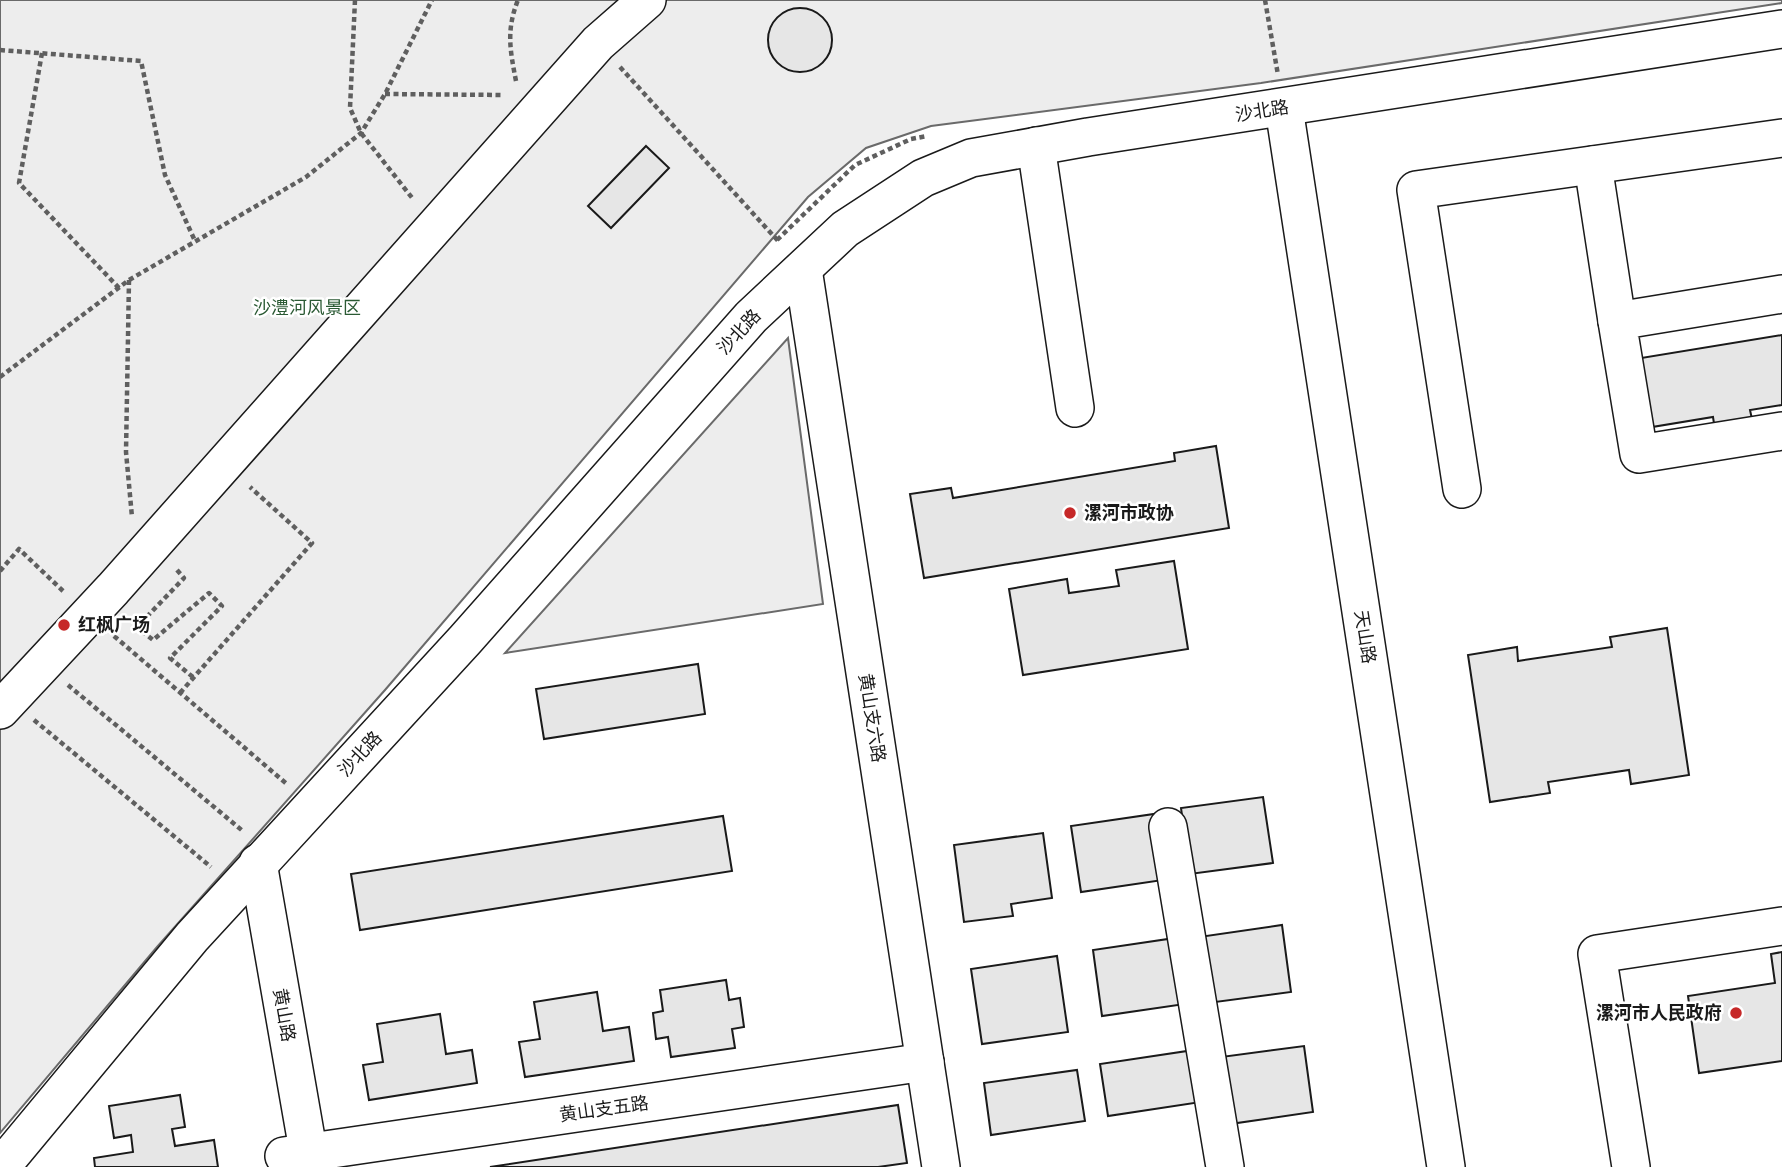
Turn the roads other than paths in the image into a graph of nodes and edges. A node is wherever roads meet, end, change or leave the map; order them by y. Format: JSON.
{"nodes":[{"id":1,"x":646,"y":0,"type":"edge"},
{"id":2,"x":1782,"y":30,"type":"edge"},
{"id":3,"x":1284,"y":108,"type":"junction"},
{"id":4,"x":1782,"y":138,"type":"edge"},
{"id":5,"x":1036,"y":146,"type":"junction"},
{"id":6,"x":1593,"y":165,"type":"junction"},
{"id":7,"x":803,"y":269,"type":"junction"},
{"id":8,"x":1782,"y":294,"type":"edge"},
{"id":9,"x":1617,"y":321,"type":"junction"},
{"id":10,"x":1075,"y":408,"type":"dead end"},
{"id":11,"x":1782,"y":431,"type":"edge"},
{"id":12,"x":1462,"y":489,"type":"dead end"},
{"id":13,"x":5,"y":704,"type":"edge"},
{"id":14,"x":1168,"y":827,"type":"dead end"},
{"id":15,"x":255,"y":868,"type":"junction"},
{"id":16,"x":1782,"y":926,"type":"edge"},
{"id":17,"x":925,"y":1062,"type":"junction"},
{"id":18,"x":297,"y":1161,"type":"edge"},
{"id":19,"x":2,"y":1167,"type":"edge"},
{"id":20,"x":941,"y":1167,"type":"edge"},
{"id":21,"x":1225,"y":1167,"type":"edge"},
{"id":22,"x":1446,"y":1167,"type":"edge"},
{"id":23,"x":1631,"y":1167,"type":"edge"}],
"edges":[{"from":1,"to":13,"type":"street"},
{"from":2,"to":3,"type":"street","name":"沙北路"},
{"from":3,"to":5,"type":"street","name":"沙北路"},
{"from":3,"to":22,"type":"street","name":"天山路"},
{"from":4,"to":6,"type":"street"},
{"from":5,"to":7,"type":"street","name":"沙北路"},
{"from":5,"to":10,"type":"street"},
{"from":6,"to":9,"type":"street"},
{"from":6,"to":12,"type":"street"},
{"from":7,"to":15,"type":"street","name":"沙北路"},
{"from":7,"to":17,"type":"street","name":"黄山支六路"},
{"from":8,"to":9,"type":"street"},
{"from":9,"to":11,"type":"street"},
{"from":14,"to":21,"type":"street"},
{"from":15,"to":18,"type":"street","name":"黄山路"},
{"from":15,"to":19,"type":"street","name":"沙北路"},
{"from":16,"to":23,"type":"street"},
{"from":17,"to":18,"type":"street","name":"黄山支五路"},
{"from":17,"to":20,"type":"street","name":"黄山支六路"}]}
